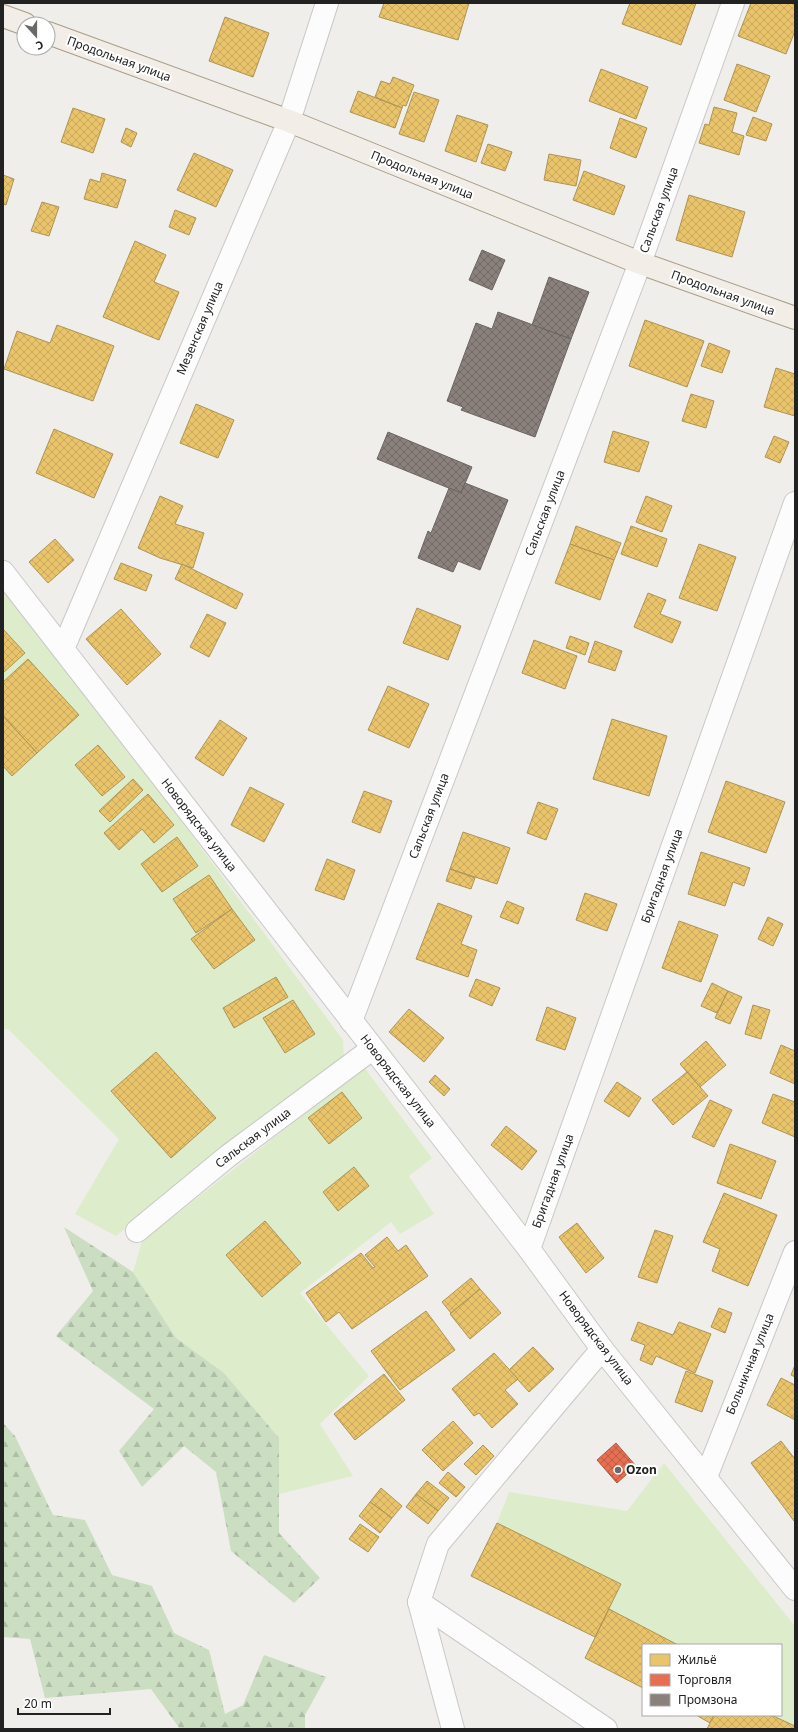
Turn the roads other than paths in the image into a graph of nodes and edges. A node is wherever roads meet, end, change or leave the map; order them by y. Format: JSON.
{"nodes":[{"id":1,"x":327,"y":3,"type":"edge"},
{"id":2,"x":733,"y":3,"type":"edge"},
{"id":3,"x":3,"y":16,"type":"edge"},
{"id":4,"x":16,"y":21,"type":"edge"},
{"id":5,"x":56,"y":36,"type":"edge"},
{"id":6,"x":289,"y":121,"type":"junction"},
{"id":7,"x":640,"y":263,"type":"junction"},
{"id":8,"x":795,"y":318,"type":"edge"},
{"id":9,"x":795,"y":504,"type":"edge"},
{"id":10,"x":3,"y":572,"type":"edge"},
{"id":11,"x":63,"y":649,"type":"junction"},
{"id":12,"x":351,"y":1021,"type":"junction"},
{"id":13,"x":372,"y":1049,"type":"junction"},
{"id":14,"x":137,"y":1231,"type":"dead end"},
{"id":15,"x":529,"y":1249,"type":"junction"},
{"id":16,"x":795,"y":1252,"type":"edge"},
{"id":17,"x":602,"y":1349,"type":"junction"},
{"id":18,"x":706,"y":1477,"type":"junction"},
{"id":19,"x":795,"y":1589,"type":"edge"},
{"id":20,"x":419,"y":1602,"type":"junction"},
{"id":21,"x":453,"y":1729,"type":"edge"},
{"id":22,"x":606,"y":1729,"type":"edge"}],
"edges":[{"from":1,"to":6,"type":"street","name":"Мезенская улица"},
{"from":2,"to":7,"type":"street","name":"Сальская улица"},
{"from":3,"to":4,"type":"main road"},
{"from":5,"to":6,"type":"main road","name":"Продольная улица"},
{"from":6,"to":7,"type":"main road","name":"Продольная улица"},
{"from":6,"to":11,"type":"street","name":"Мезенская улица"},
{"from":7,"to":8,"type":"main road","name":"Продольная улица"},
{"from":7,"to":12,"type":"street","name":"Сальская улица"},
{"from":9,"to":15,"type":"street","name":"Бригадная улица"},
{"from":10,"to":11,"type":"street","name":"Новорядская улица"},
{"from":11,"to":12,"type":"street","name":"Новорядская улица"},
{"from":12,"to":13,"type":"street","name":"Новорядская улица"},
{"from":13,"to":14,"type":"street","name":"Сальская улица"},
{"from":13,"to":15,"type":"street","name":"Новорядская улица"},
{"from":15,"to":17,"type":"street","name":"Новорядская улица"},
{"from":16,"to":18,"type":"street","name":"Больничная улица"},
{"from":17,"to":18,"type":"street","name":"Новорядская улица"},
{"from":17,"to":20,"type":"street"},
{"from":18,"to":19,"type":"street","name":"Новорядская улица"},
{"from":20,"to":21,"type":"street"},
{"from":20,"to":22,"type":"street"}]}
